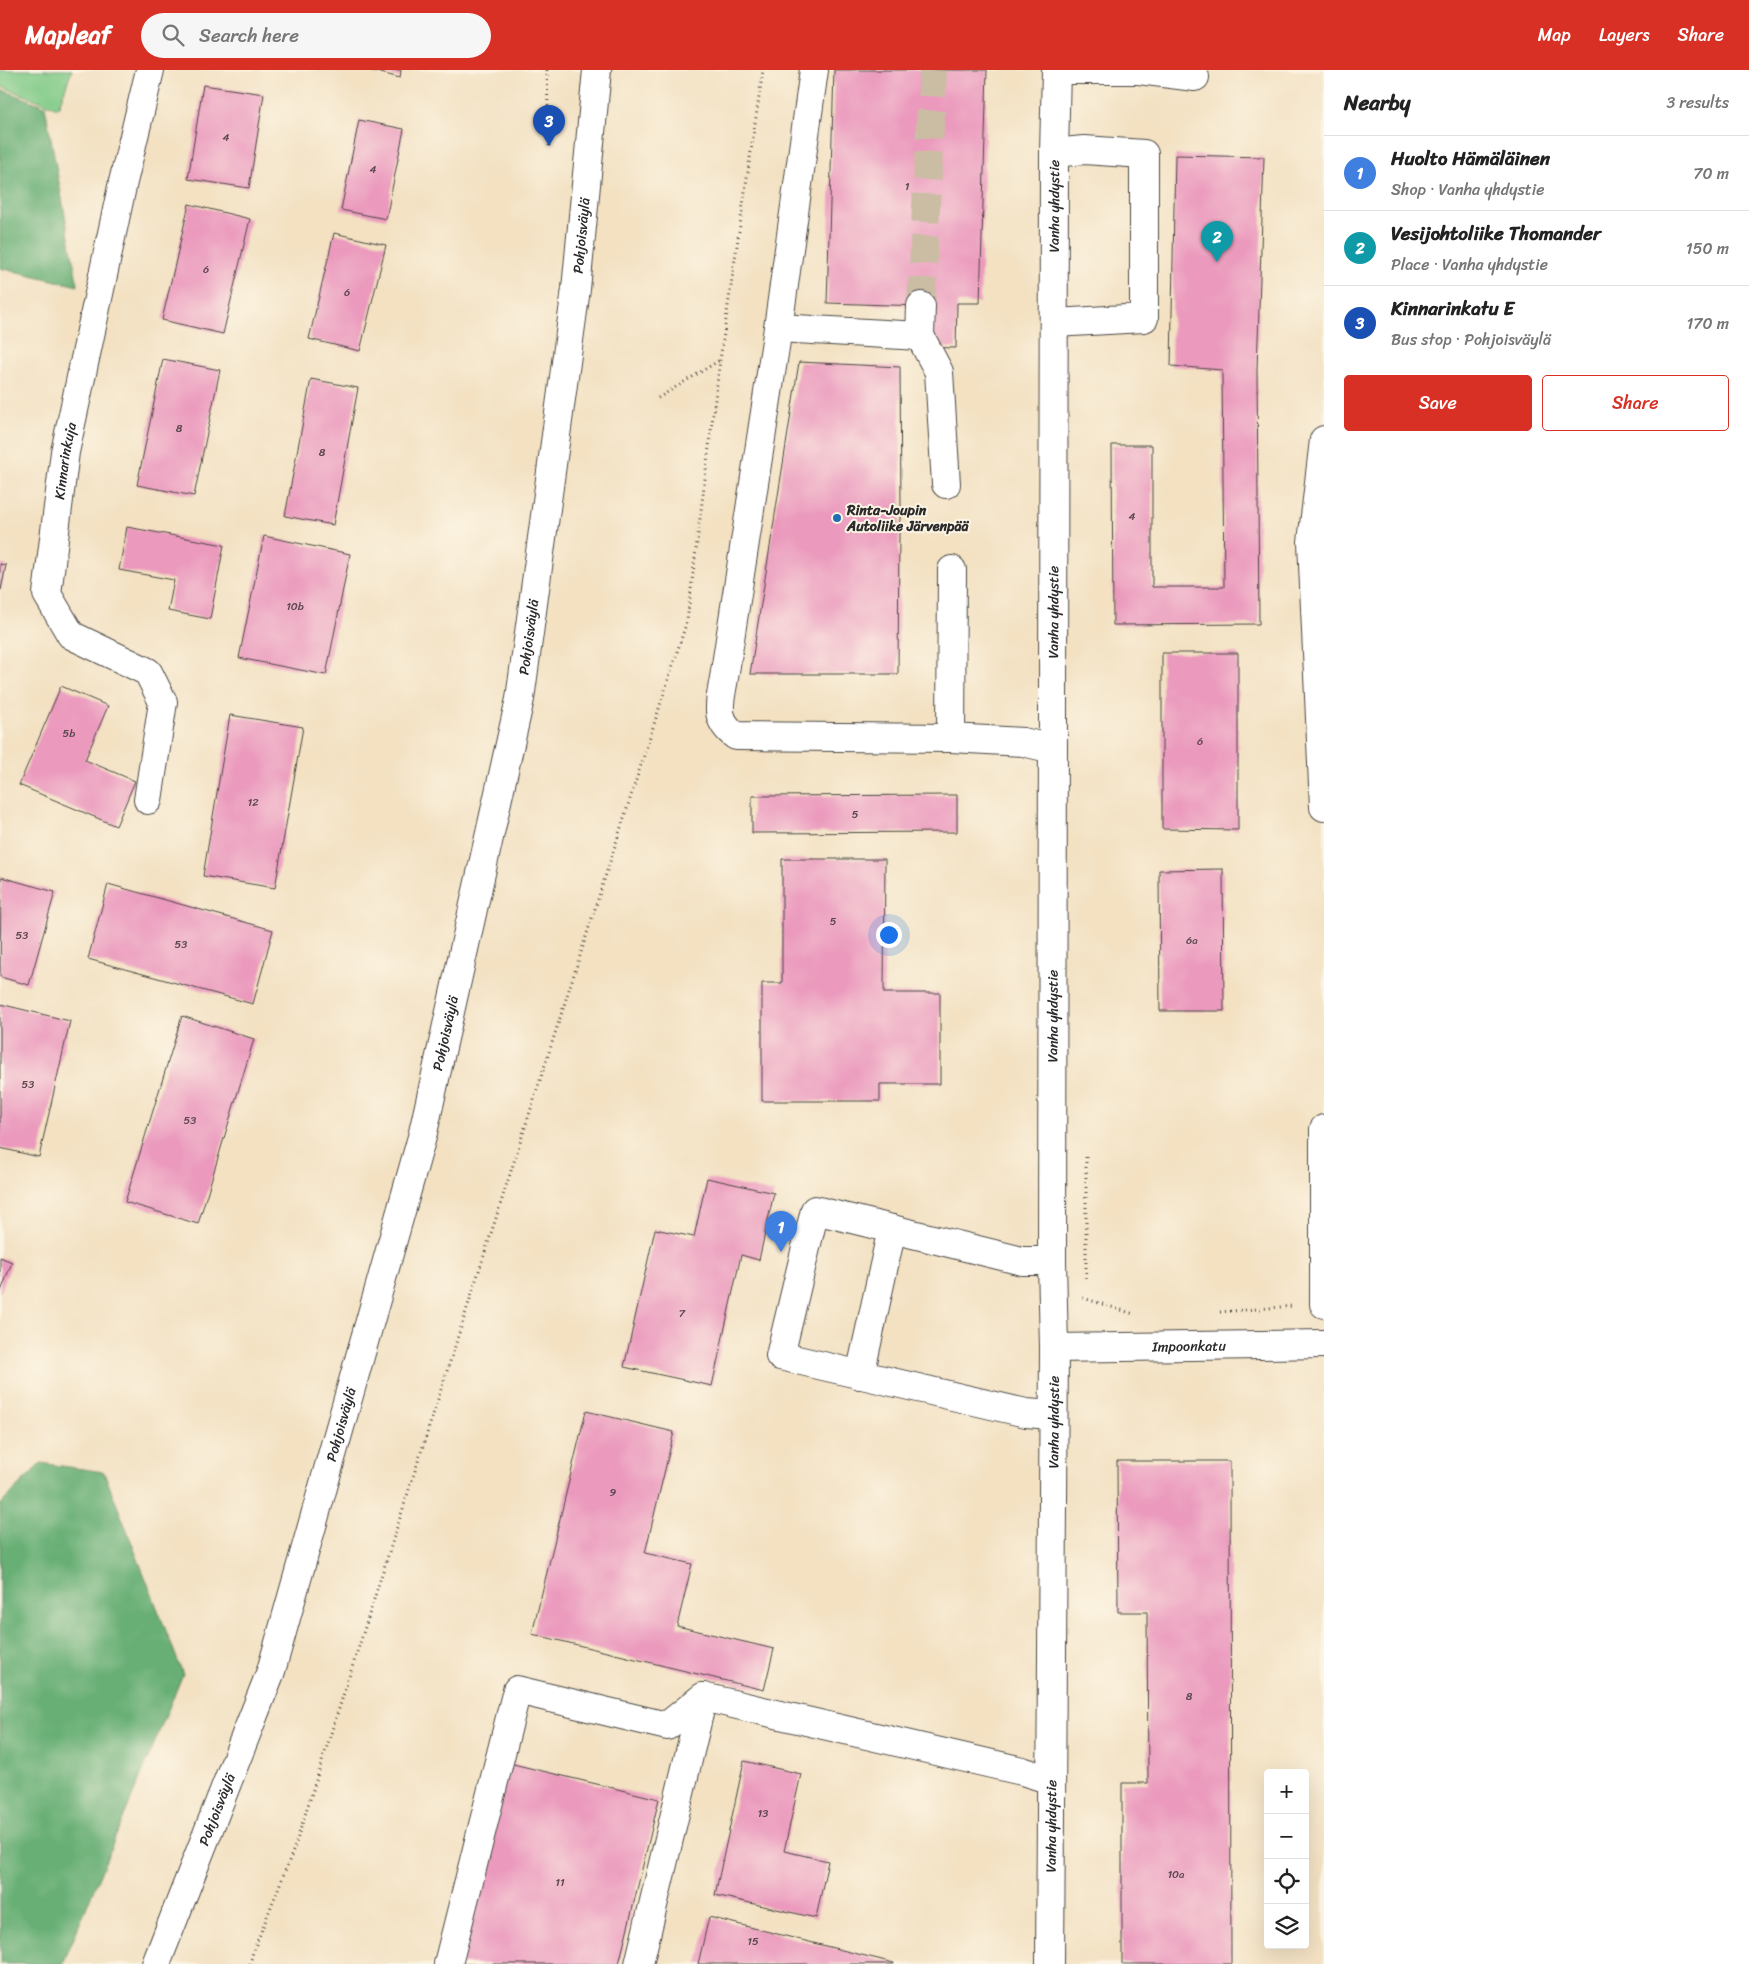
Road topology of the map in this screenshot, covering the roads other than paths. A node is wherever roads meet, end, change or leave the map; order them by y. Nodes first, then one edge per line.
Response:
1 (150, 70) edge
2 (597, 70) edge
3 (814, 70) edge
4 (1056, 70) edge
5 (1069, 70) edge
6 (1139, 70) edge
7 (1195, 77) dead end
8 (1054, 154) junction
9 (921, 306) tunnel mouth
10 (1054, 322) junction
11 (778, 328) junction
12 (920, 336) junction
13 (1324, 440) edge
14 (946, 484) dead end
15 (952, 570) dead end
16 (951, 738) junction
17 (1053, 749) junction
18 (148, 800) dead end
19 (1324, 807) edge
20 (1324, 1129) edge
21 (892, 1229) junction
22 (1052, 1261) junction
23 (1324, 1304) edge
24 (1324, 1344) edge
25 (1054, 1348) junction
26 (860, 1375) junction
27 (1052, 1415) junction
28 (703, 1697) junction
29 (1051, 1780) junction
30 (156, 1964) edge
31 (448, 1964) edge
32 (639, 1964) edge
33 (1050, 1964) edge

1 - 18 street, Kinnarinkuja
2 - 30 street, Pohjoisväylä
3 - 11 street
4 - 8 street, Vanha yhdystie
5 - 6 street
6 - 7 street
8 - 10 street, Vanha yhdystie
8 - 10 street
9 - 12 street
10 - 17 street, Vanha yhdystie
11 - 12 street
11 - 16 street
12 - 14 street
13 - 19 street
15 - 16 street
16 - 17 street
17 - 22 street, Vanha yhdystie
20 - 23 street
21 - 22 street
21 - 26 street
21 - 26 street
22 - 25 street, Vanha yhdystie
24 - 25 street, Impoonkatu
25 - 27 street, Vanha yhdystie
26 - 27 street
27 - 29 street, Vanha yhdystie
28 - 29 street
28 - 31 street
28 - 32 street
29 - 33 street, Vanha yhdystie

